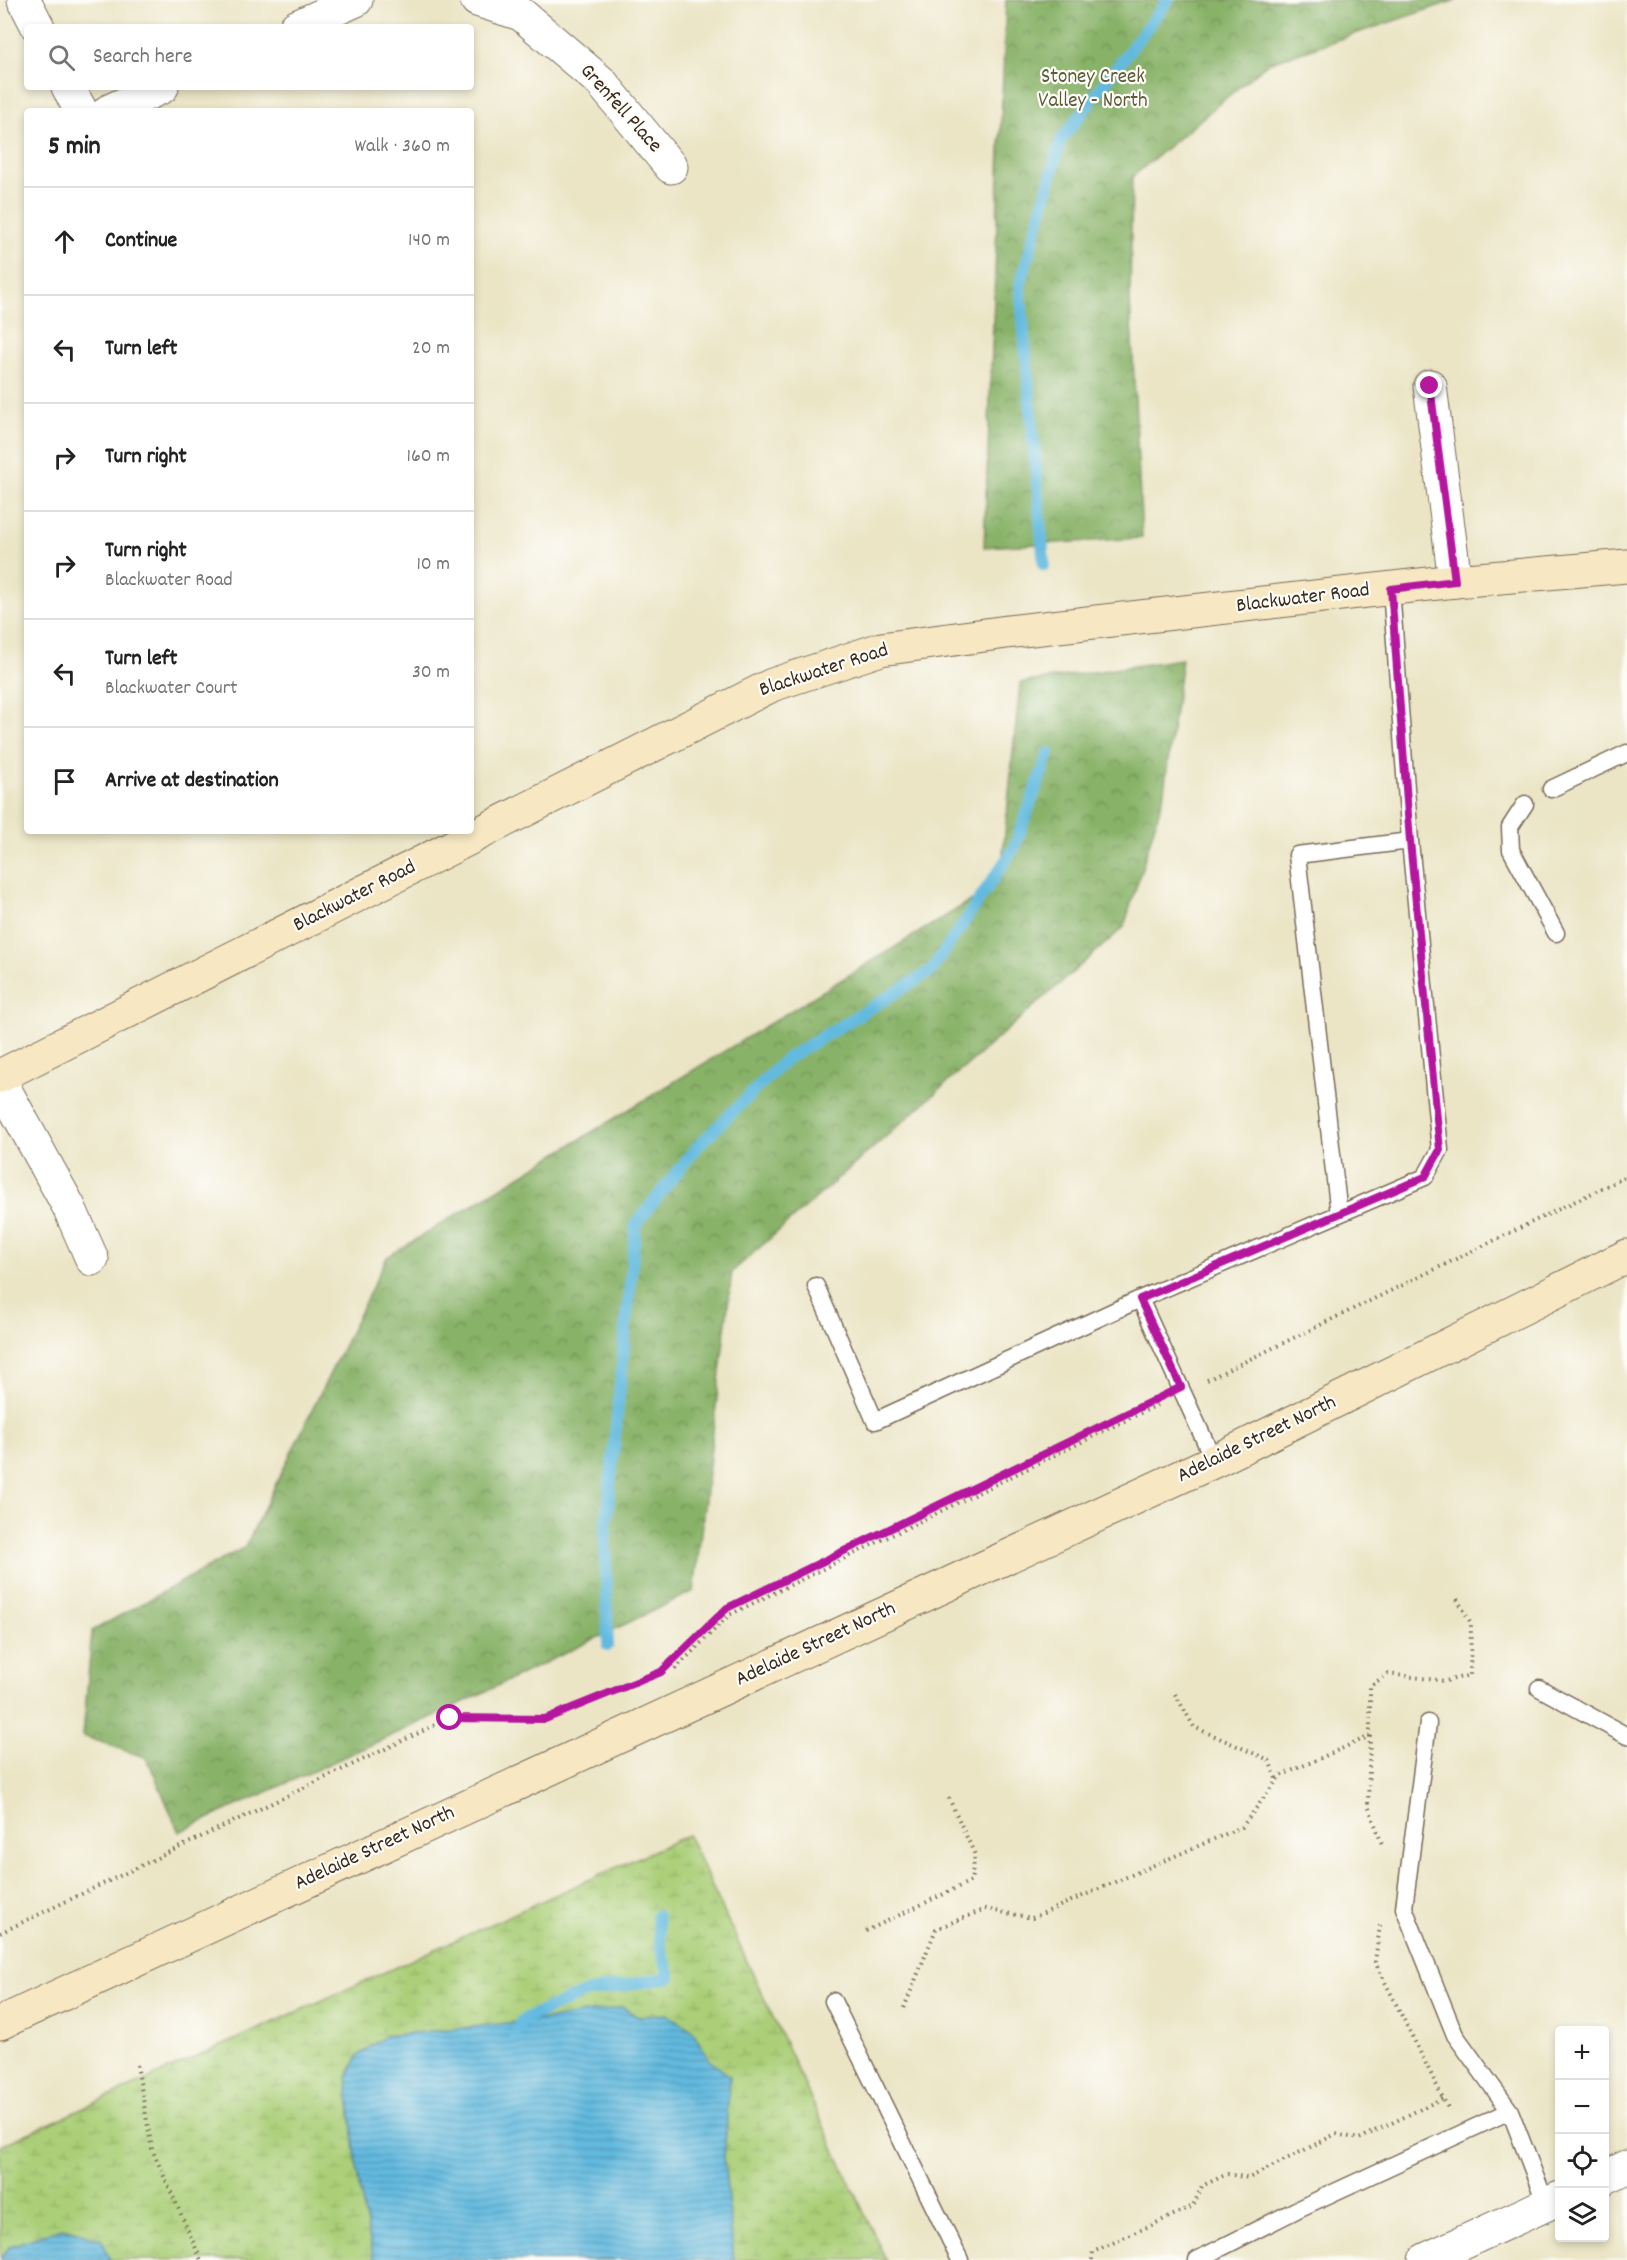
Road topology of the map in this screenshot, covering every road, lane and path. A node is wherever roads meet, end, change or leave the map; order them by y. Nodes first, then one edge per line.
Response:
1 (24, 0) edge
2 (356, 0) edge
3 (477, 0) edge
4 (36, 24) edge
5 (303, 24) edge
6 (70, 90) edge
7 (155, 90) edge
8 (79, 108) edge
9 (116, 108) edge
10 (671, 167) dead end
11 (1430, 386) dead end
12 (1627, 566) edge
13 (1455, 581) junction
14 (1391, 589) junction
15 (1627, 753) edge
16 (1551, 789) dead end
17 (1525, 804) dead end
18 (474, 825) edge
19 (443, 840) edge
20 (1410, 841) junction
21 (1556, 933) dead end
22 (0, 1076) edge
23 (0, 1081) edge
24 (1627, 1176) edge
25 (1339, 1214) junction
26 (1627, 1256) edge
27 (92, 1259) dead end
28 (816, 1286) dead end
29 (1140, 1299) junction
30 (1182, 1389) junction
31 (1214, 1461) junction
32 (1457, 1599) dead end
33 (671, 1673) dead end
34 (1539, 1688) dead end
35 (1175, 1694) dead end
36 (1428, 1723) dead end
37 (1627, 1736) edge
38 (1277, 1781) junction
39 (948, 1796) dead end
40 (866, 1930) dead end
41 (0, 1933) edge
42 (833, 2001) dead end
43 (904, 2008) dead end
44 (0, 2023) edge
45 (137, 2066) dead end
46 (1443, 2098) dead end
47 (1510, 2111) junction
48 (1627, 2168) edge
49 (1609, 2176) edge
50 (1553, 2201) edge
51 (201, 2260) edge
52 (960, 2260) edge
53 (1092, 2260) edge
54 (1197, 2260) edge
55 (1425, 2260) edge

1 - 4 street
2 - 5 street
3 - 10 street, Grenfell Place
6 - 8 street
7 - 9 street
11 - 13 street
12 - 13 main road, Blackwater Road
13 - 14 main road, Blackwater Road
14 - 18 main road, Blackwater Road
14 - 20 lane
15 - 16 lane
17 - 21 lane
19 - 22 main road, Blackwater Road
20 - 25 lane
20 - 25 lane
23 - 27 street
24 - 30 path
25 - 29 lane
26 - 31 main road, Adelaide Street North
28 - 29 lane
29 - 30 lane
30 - 31 lane
30 - 33 path
30 - 41 path
31 - 44 main road, Adelaide Street North
32 - 38 path
34 - 37 lane
35 - 38 path
36 - 47 lane
38 - 43 path
39 - 40 path
42 - 52 lane
45 - 51 path
46 - 53 path
47 - 50 lane
47 - 54 lane
48 - 49 street
50 - 55 street

